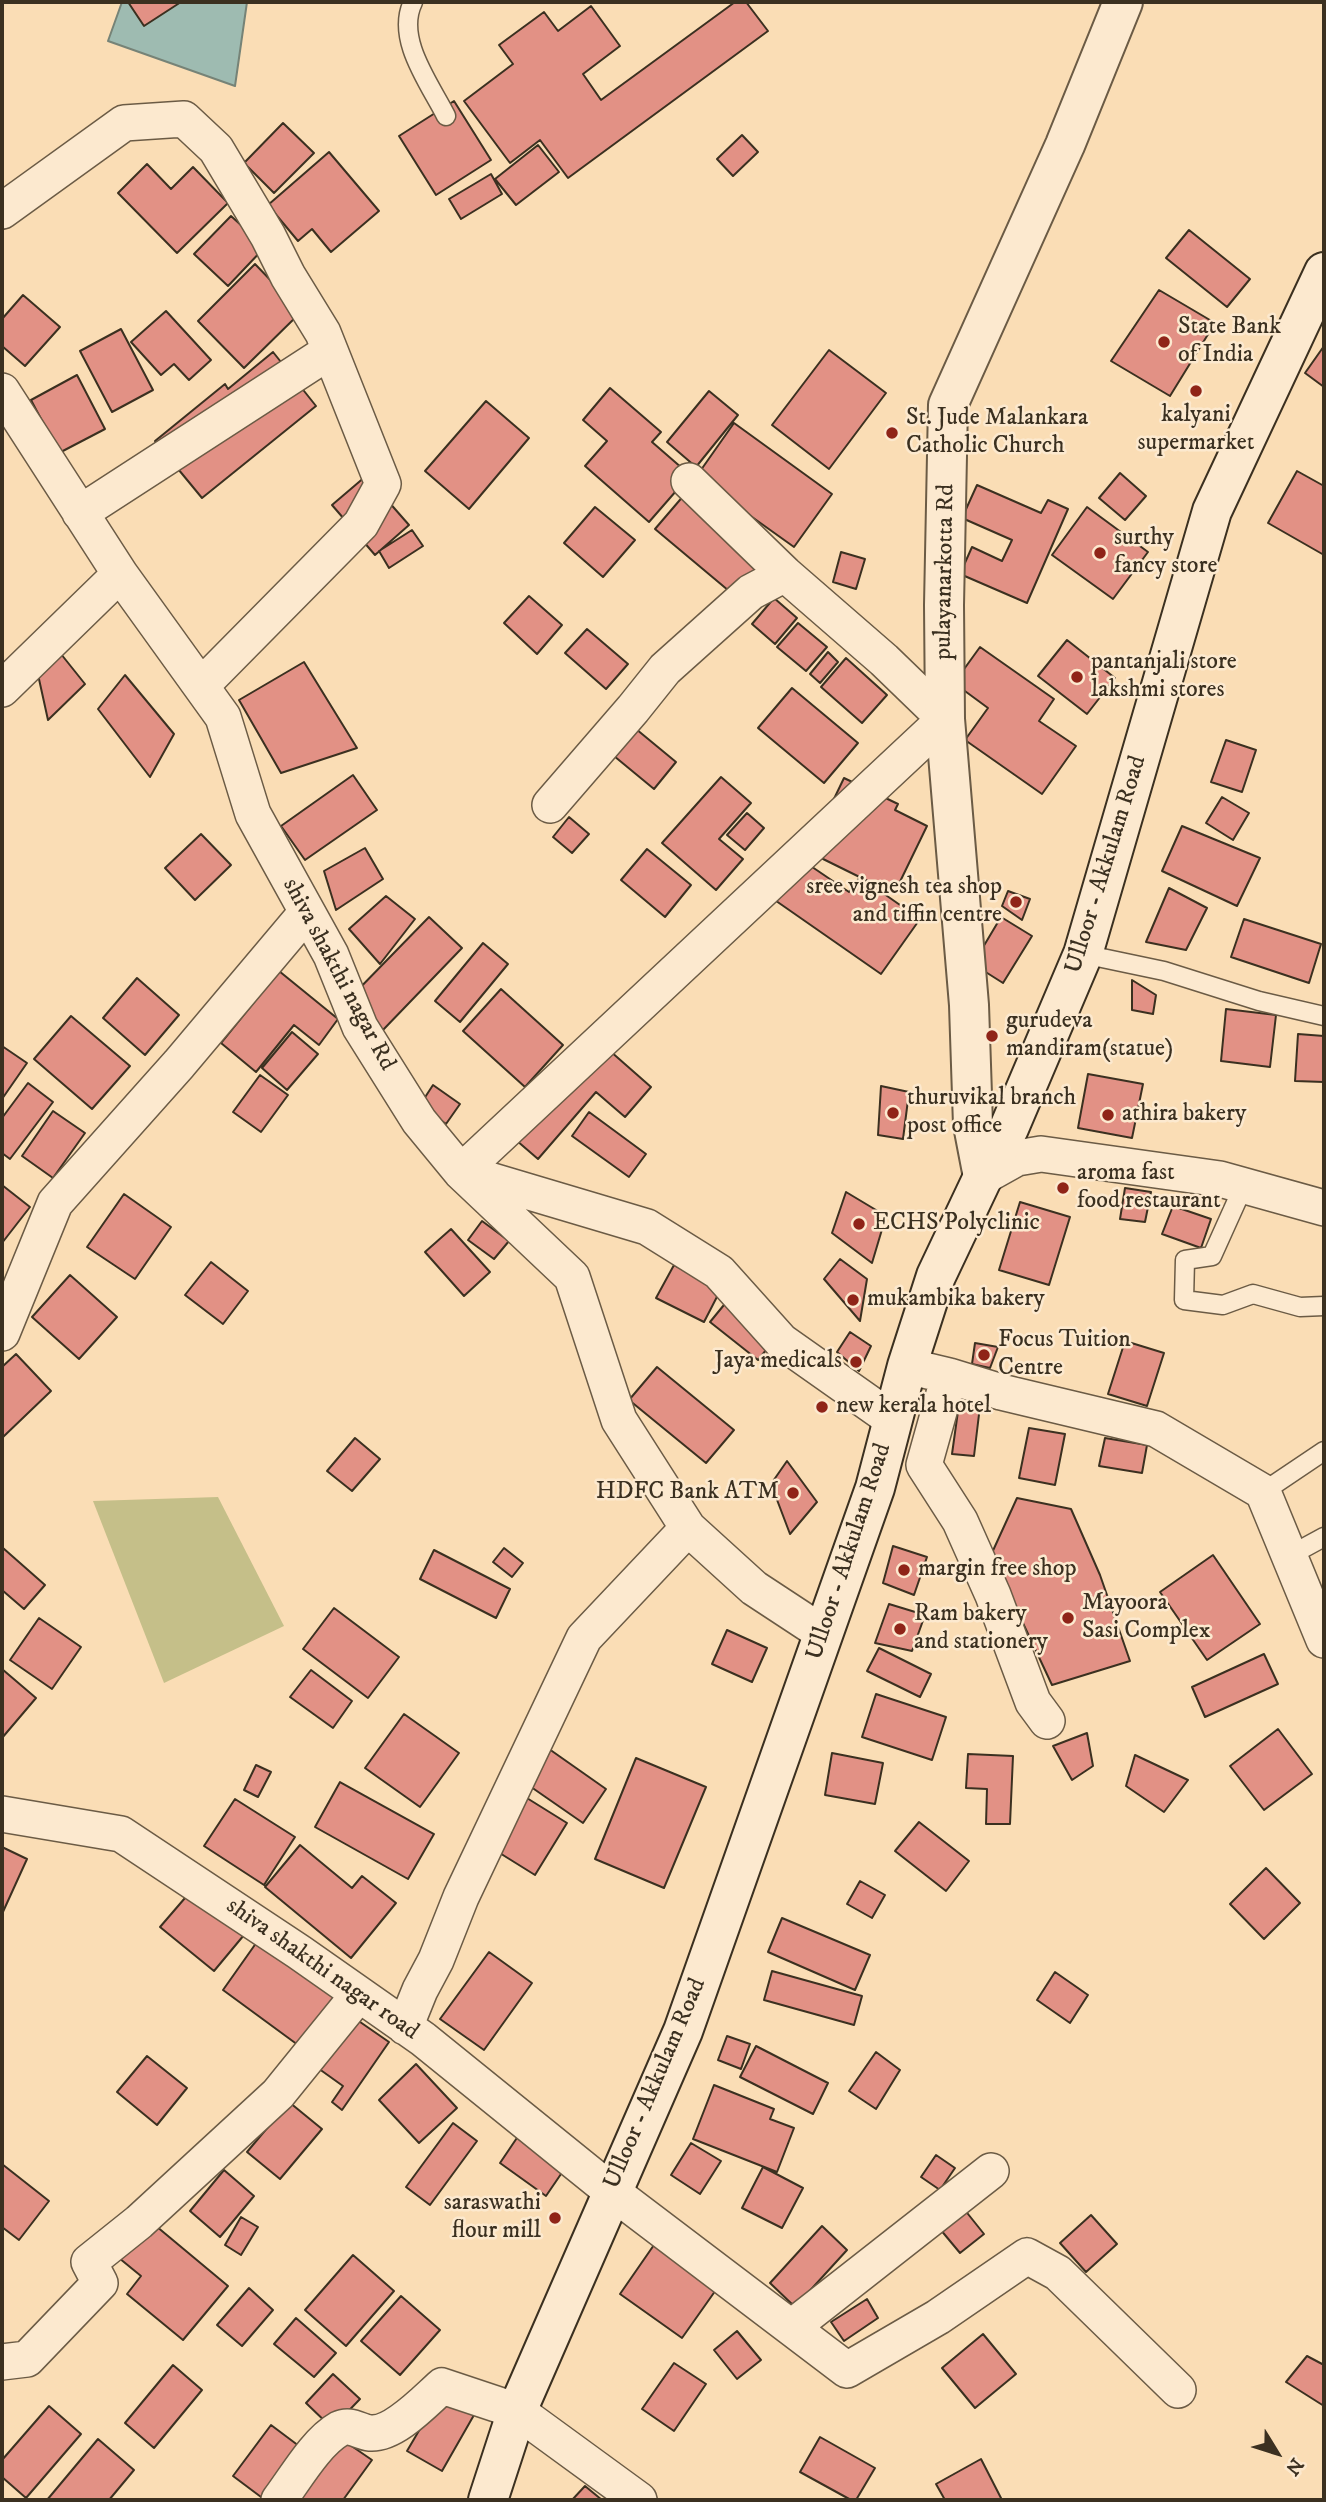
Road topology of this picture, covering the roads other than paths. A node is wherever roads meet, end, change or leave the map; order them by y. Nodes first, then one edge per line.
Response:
1 (413, 2) edge
2 (1124, 2) edge
3 (446, 116) dead end
4 (2, 211) edge
5 (1322, 283) edge
6 (330, 351) junction
7 (2, 391) edge
8 (689, 481) dead end
9 (79, 513) junction
10 (120, 574) junction
11 (785, 574) junction
12 (201, 686) junction
13 (2, 690) edge
14 (945, 719) junction
15 (550, 805) dead end
16 (307, 912) junction
17 (1083, 954) junction
18 (1324, 1016) edge
19 (461, 1172) junction
20 (983, 1177) junction
21 (1244, 1185) junction
22 (1324, 1208) edge
23 (1324, 1306) edge
24 (2, 1333) edge
25 (907, 1366) junction
26 (949, 1376) junction
27 (893, 1420) junction
28 (1324, 1451) edge
29 (1263, 1492) junction
30 (688, 1528) junction
31 (1324, 1537) edge
32 (1289, 1556) junction
33 (824, 1634) junction
34 (1324, 1640) edge
35 (1047, 1721) dead end
36 (2, 1814) edge
37 (359, 1994) junction
38 (405, 2027) junction
39 (991, 2171) dead end
40 (611, 2191) junction
41 (792, 2327) junction
42 (2, 2362) edge
43 (1178, 2390) dead end
44 (517, 2411) junction
45 (279, 2500) edge
46 (488, 2500) edge
47 (639, 2500) edge

1 - 3 lane
2 - 14 main road, pulayanarkotta Rd
4 - 6 street
5 - 17 main road, Ulloor - Akkulam Road
6 - 9 street
6 - 12 street
7 - 9 street, shiva shakthi nagar Rd
8 - 11 street
9 - 10 street, shiva shakthi nagar Rd
10 - 12 street, shiva shakthi nagar Rd
10 - 13 street
11 - 14 street
11 - 15 street
12 - 16 street, shiva shakthi nagar Rd
14 - 19 street
14 - 20 main road, pulayanarkotta Rd
16 - 19 street, shiva shakthi nagar Rd
16 - 24 street
17 - 18 lane
17 - 20 main road, Ulloor - Akkulam Road
19 - 27 street
19 - 30 street, shiva shakthi nagar Rd
20 - 21 street
20 - 25 main road, Ulloor - Akkulam Road
21 - 22 street
21 - 23 lane
25 - 26 street
25 - 27 main road, Ulloor - Akkulam Road
26 - 29 street
26 - 35 street
27 - 33 main road, Ulloor - Akkulam Road
28 - 29 lane
29 - 32 street
30 - 33 street, shiva shakthi nagar Rd
30 - 38 street
31 - 32 lane
32 - 34 street
33 - 40 main road, Ulloor - Akkulam Road
36 - 37 street, shiva shakthi nagar road
37 - 38 street, shiva shakthi nagar road
37 - 42 street
38 - 40 street, shiva shakthi nagar road
39 - 41 street
40 - 41 street, shiva shakthi nagar road
40 - 44 main road, Ulloor - Akkulam Road
41 - 43 street, shiva shakthi nagar road
44 - 45 street
44 - 46 main road, Ulloor - Akkulam Road
44 - 47 street

